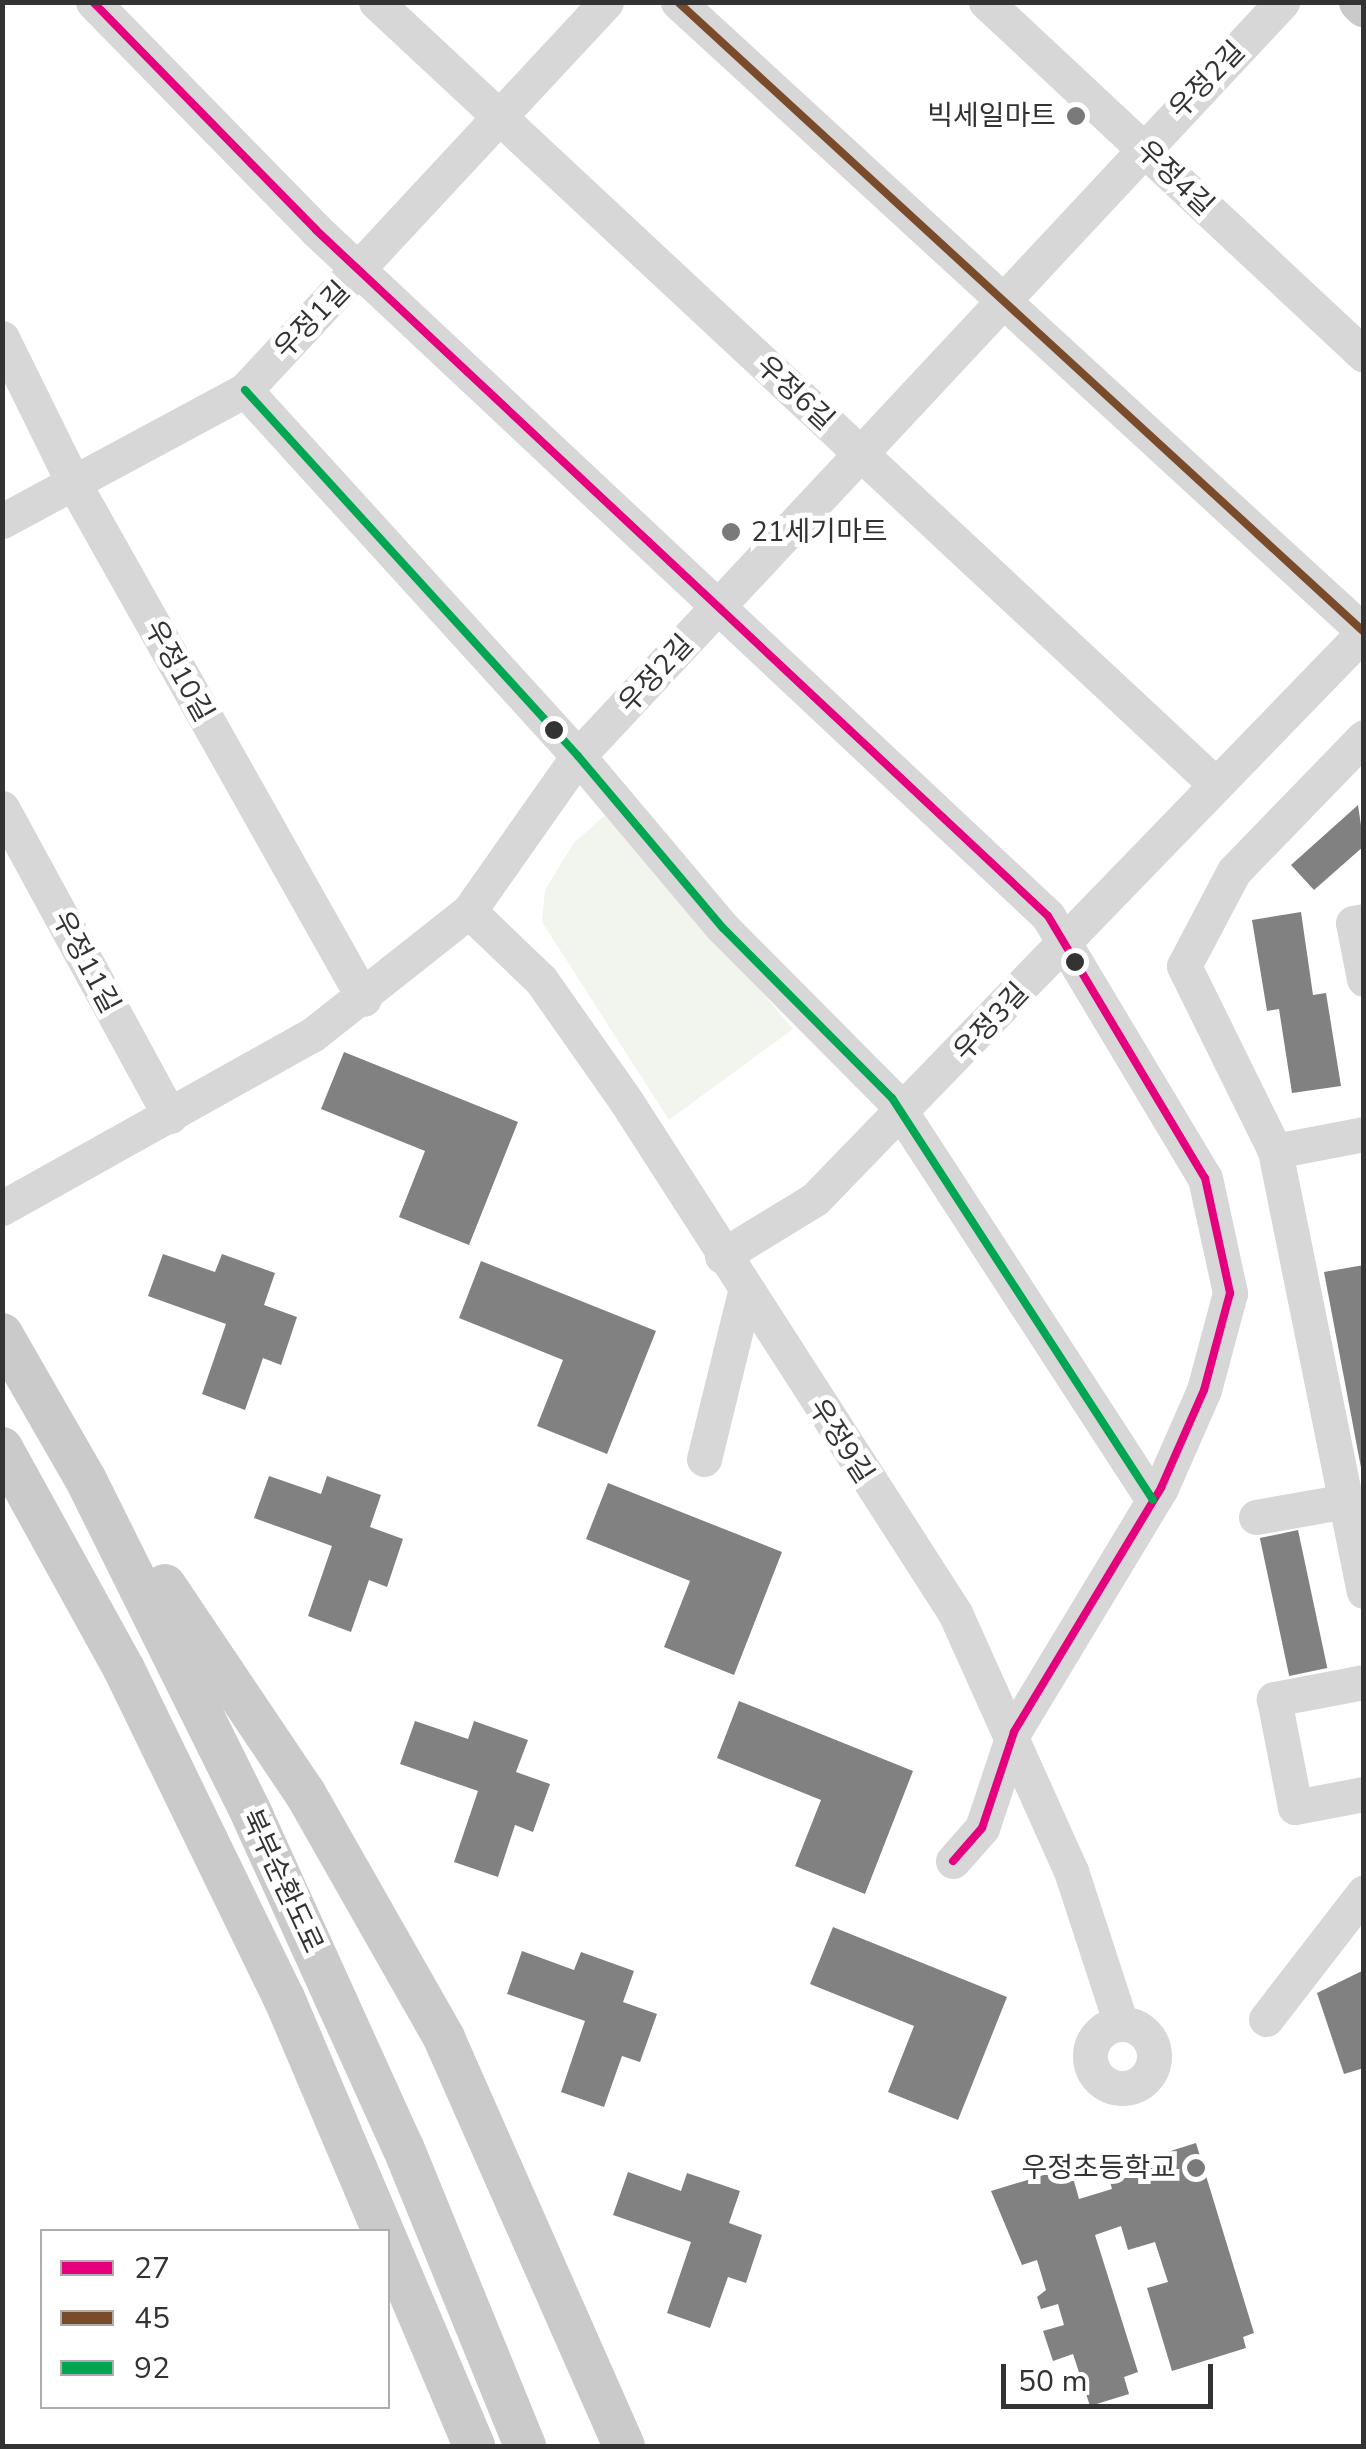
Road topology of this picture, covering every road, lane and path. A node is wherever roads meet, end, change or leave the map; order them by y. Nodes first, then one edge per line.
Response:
1 (93, 2) edge
2 (376, 2) edge
3 (606, 2) edge
4 (678, 2) edge
5 (986, 2) edge
6 (1282, 2) edge
7 (500, 118) junction
8 (1144, 146) junction
9 (362, 269) junction
10 (1002, 300) junction
11 (2, 338) edge
12 (1364, 355) edge
13 (245, 390) junction
14 (859, 453) junction
15 (73, 482) junction
16 (2, 521) edge
17 (718, 608) junction
18 (1364, 632) edge
19 (1364, 736) edge
20 (578, 756) junction
21 (1214, 783) junction
22 (2, 808) edge
23 (469, 912) junction
24 (1364, 922) edge
25 (1068, 939) junction
26 (1363, 975) edge
27 (364, 1000) junction
28 (900, 1112) junction
29 (170, 1116) junction
30 (1364, 1134) edge
31 (1275, 1152) junction
32 (2, 1208) edge
33 (722, 1256) junction
34 (744, 1292) junction
35 (2, 1334) edge
36 (2, 1448) edge
37 (704, 1459) dead end
38 (86, 1480) junction
39 (1153, 1500) junction
40 (1347, 1501) junction
41 (1256, 1516) dead end
42 (1360, 1549) edge
43 (1364, 1591) edge
44 (1364, 1682) edge
45 (1014, 1732) junction
46 (1364, 1794) edge
47 (954, 1861) dead end
48 (1364, 1892) edge
49 (1266, 2018) dead end
50 (1121, 2024) dead end
51 (387, 2229) edge
52 (390, 2237) edge
53 (474, 2446) edge
54 (524, 2446) edge
55 (624, 2446) edge

1 - 9 street
2 - 7 street, 우정6길
3 - 7 street, 우정1길
4 - 10 street
5 - 8 street, 우정4길
6 - 8 street, 우정2길
7 - 9 street, 우정1길
7 - 14 street, 우정6길
8 - 10 street, 우정2길
8 - 12 street, 우정4길
9 - 13 street, 우정1길
9 - 17 street
10 - 14 street, 우정2길
10 - 18 street
11 - 15 street, 우정10길
13 - 15 street, 우정1길
13 - 20 street
14 - 17 street, 우정2길
14 - 21 street, 우정6길
15 - 16 street, 우정1길
15 - 27 street, 우정10길
17 - 20 street, 우정2길
17 - 25 street
18 - 21 street, 우정3길
19 - 31 street
20 - 23 street, 우정2길
20 - 28 street
21 - 25 street, 우정3길
22 - 29 street, 우정11길
23 - 27 street, 우정2길
23 - 33 street, 우정9길
24 - 26 street
25 - 28 street, 우정3길
25 - 39 street
27 - 29 street, 우정2길
28 - 33 street, 우정3길
28 - 39 street
29 - 32 street, 우정2길
30 - 31 street
31 - 40 street
33 - 34 street, 우정9길
34 - 37 street
34 - 45 street, 우정9길
35 - 38 main road, 북부순환도로
36 - 51 main road, 북부순환도로
38 - 54 main road, 북부순환도로
38 - 55 main road
39 - 45 street
40 - 41 street
40 - 42 street
42 - 43 street
44 - 46 street
45 - 47 street
45 - 50 street, 우정9길
48 - 49 street
52 - 53 main road, 북부순환도로

